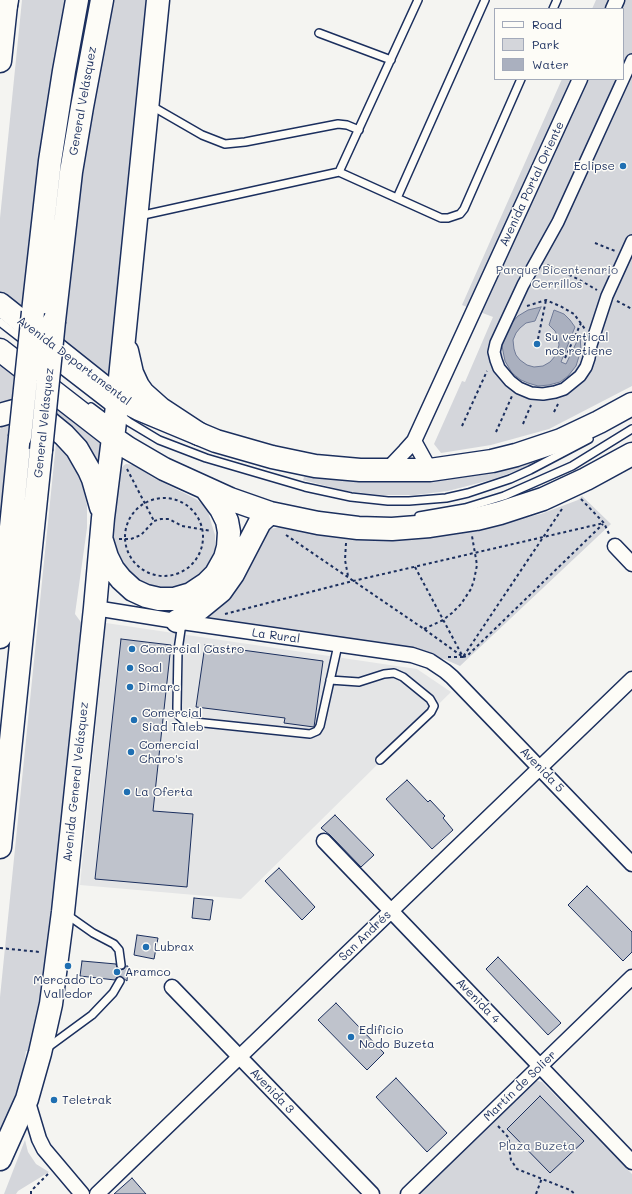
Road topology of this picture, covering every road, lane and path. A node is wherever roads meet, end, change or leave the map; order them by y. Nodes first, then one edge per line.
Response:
1 (77, 0) edge
2 (102, 0) edge
3 (158, 0) edge
4 (418, 0) edge
5 (485, 0) edge
6 (7, 3) edge
7 (319, 33) dead end
8 (391, 60) junction
9 (632, 60) edge
10 (0, 61) edge
11 (624, 78) edge
12 (521, 80) edge
13 (580, 80) edge
14 (623, 80) edge
15 (147, 103) junction
16 (359, 130) junction
17 (339, 172) junction
18 (397, 198) junction
19 (135, 217) junction
20 (632, 241) edge
21 (595, 243) dead end
22 (627, 252) junction
23 (537, 261) junction
24 (607, 296) junction
25 (546, 300) junction
26 (0, 304) edge
27 (632, 309) edge
28 (510, 313) junction
29 (0, 322) edge
30 (581, 323) junction
31 (124, 331) junction
32 (538, 339) dead end
33 (591, 345) junction
34 (34, 348) dead end
35 (10, 352) edge
36 (40, 353) dead end
37 (495, 355) junction
38 (565, 358) dead end
39 (32, 364) dead end
40 (38, 369) dead end
41 (58, 383) dead end
42 (516, 386) junction
43 (536, 394) junction
44 (83, 401) dead end
45 (627, 407) edge
46 (0, 415) edge
47 (117, 421) junction
48 (523, 424) dead end
49 (462, 426) dead end
50 (632, 429) edge
51 (496, 432) dead end
52 (199, 434) junction
53 (598, 434) dead end
54 (414, 441) junction
55 (632, 454) edge
56 (178, 467) dead end
57 (127, 469) dead end
58 (430, 470) junction
59 (386, 471) junction
60 (211, 487) junction
61 (577, 496) dead end
62 (145, 504) junction
63 (564, 506) dead end
64 (270, 513) junction
65 (412, 517) dead end
66 (154, 521) junction
67 (604, 523) junction
68 (102, 529) junction
69 (202, 530) junction
70 (216, 531) dead end
71 (471, 532) dead end
72 (286, 535) dead end
73 (542, 537) junction
74 (125, 539) junction
75 (347, 540) dead end
76 (615, 546) joint
77 (476, 553) junction
78 (632, 564) edge
79 (415, 567) junction
80 (348, 578) junction
81 (353, 582) junction
82 (95, 608) junction
83 (220, 615) dead end
84 (443, 620) junction
85 (180, 622) junction
86 (424, 629) junction
87 (0, 637) edge
88 (338, 645) junction
89 (446, 656) dead end
90 (463, 657) junction
91 (452, 677) joint
92 (632, 679) edge
93 (330, 680) junction
94 (380, 760) dead end
95 (539, 768) junction
96 (324, 841) dead end
97 (0, 848) edge
98 (632, 864) edge
99 (391, 911) junction
100 (63, 912) junction
101 (0, 948) edge
102 (40, 952) dead end
103 (121, 965) dead end
104 (632, 977) edge
105 (120, 981) dead end
106 (172, 987) dead end
107 (40, 1053) junction
108 (239, 1057) junction
109 (540, 1066) junction
110 (27, 1099) junction
111 (489, 1116) junction
112 (0, 1159) edge
113 (632, 1162) edge
114 (50, 1173) dead end
115 (542, 1178) junction
116 (31, 1194) edge
117 (82, 1194) edge
118 (97, 1194) edge
119 (372, 1194) edge
120 (408, 1194) edge
121 (536, 1194) edge
122 (575, 1194) edge

1 - 87 main road, General Velásquez, bridge
2 - 97 main road, General Velásquez, bridge
3 - 15 main road
4 - 8 lane
5 - 18 lane
6 - 10 main road
7 - 8 lane
8 - 16 lane
9 - 11 street
12 - 18 lane
13 - 54 street, Avenida Portal Oriente
14 - 23 street
15 - 16 lane
15 - 19 main road
16 - 17 lane
17 - 18 lane
17 - 19 lane
19 - 31 main road
20 - 22 street
21 - 22 path
22 - 24 street
23 - 24 path
23 - 28 street
24 - 27 path
24 - 33 street
25 - 28 path
25 - 30 path
25 - 32 path
26 - 47 main road, Avenida Departamental
28 - 37 street
29 - 34 lane
30 - 33 path
30 - 38 path
31 - 47 main road, Avenida General Velásquez
31 - 52 main road
33 - 43 street
35 - 39 lane
35 - 47 main road, Avenida Departamental
36 - 47 lane
37 - 42 street
37 - 49 path
40 - 41 lane
42 - 43 street
42 - 51 path
43 - 48 path
44 - 47 lane
45 - 58 main road, Avenida Departamental
46 - 68 main road
47 - 52 main road, Avenida Departamental
47 - 53 lane
47 - 60 main road, Avenida Departamental
47 - 68 main road, Avenida General Velásquez
50 - 65 lane
52 - 59 main road, Avenida Departamental
54 - 58 street
54 - 59 street, Avenida Portal Oriente
55 - 64 main road, Avenida Departamental
56 - 60 lane
57 - 62 path
58 - 59 main road, Avenida Departamental
60 - 64 main road, Avenida Departamental
60 - 68 main road
61 - 67 path
62 - 66 path
62 - 69 path
62 - 74 path
63 - 73 path
64 - 85 main road
66 - 69 path
66 - 74 path
67 - 73 path
67 - 76 path
67 - 90 path
68 - 74 path
68 - 82 main road, Avenida General Velásquez
69 - 70 path
69 - 74 path
71 - 77 path
72 - 80 path
73 - 77 path
73 - 90 path
75 - 80 path
76 - 78 street
77 - 79 path
77 - 84 path
79 - 81 path
79 - 84 path
80 - 81 path
81 - 83 path
81 - 86 path
82 - 85 street, La Rural
82 - 100 main road, Avenida General Velásquez
84 - 86 path
84 - 90 path
85 - 88 street, La Rural
85 - 93 lane
86 - 90 path
88 - 91 street, La Rural
88 - 93 lane
89 - 90 path
91 - 95 street, Avenida 5
92 - 95 street, San Andrés
93 - 94 lane
95 - 98 street, Avenida 5
95 - 99 street, San Andrés
96 - 99 street, Avenida 4
99 - 108 street, San Andrés
99 - 109 street, Avenida 4
100 - 103 lane
100 - 107 main road, Avenida General Velásquez
101 - 102 path
104 - 109 street, Martín de Solier
105 - 107 lane
106 - 108 street, Avenida 3
107 - 110 main road, Avenida General Velásquez
108 - 118 street, San Andrés
108 - 119 street, Avenida 3
109 - 111 street, Martín de Solier
109 - 113 street, Avenida 4
110 - 112 main road, Avenida General Velásquez
110 - 117 street
111 - 115 path
111 - 120 street, Martín de Solier
114 - 116 path
115 - 121 path
115 - 122 path

